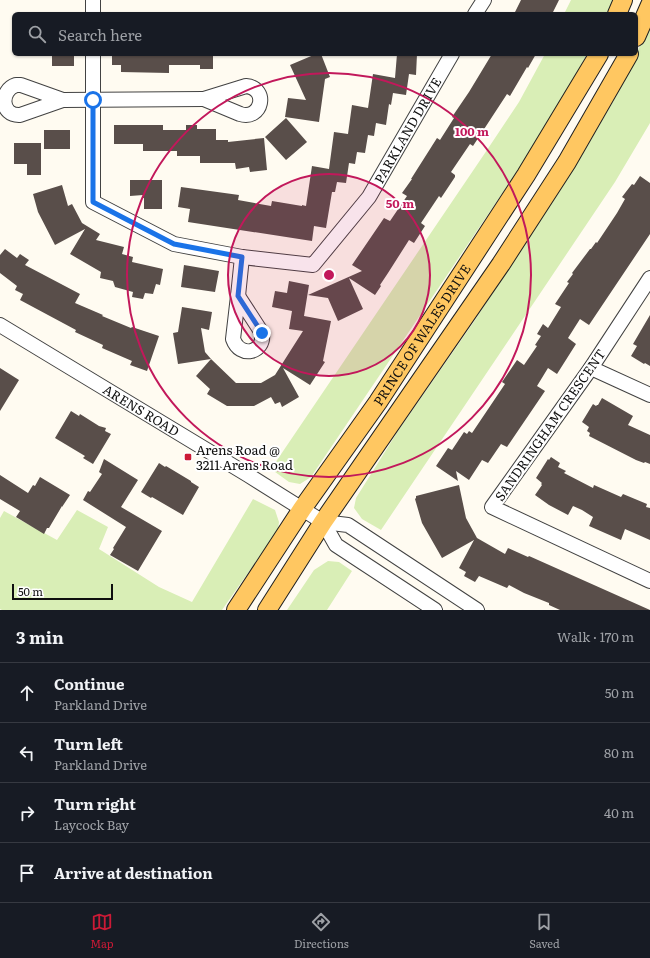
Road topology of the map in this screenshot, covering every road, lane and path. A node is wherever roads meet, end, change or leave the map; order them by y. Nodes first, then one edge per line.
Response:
1 (93, 0) edge
2 (484, 0) edge
3 (623, 0) edge
4 (650, 6) edge
5 (93, 12) edge
6 (476, 12) edge
7 (618, 12) edge
8 (638, 33) edge
9 (93, 56) edge
10 (451, 56) edge
11 (598, 56) edge
12 (627, 56) edge
13 (204, 99) dead end
14 (63, 100) dead end
15 (93, 100) junction
16 (242, 257) junction
17 (650, 278) edge
18 (238, 296) dead end
19 (0, 325) edge
20 (591, 368) junction
21 (650, 395) edge
22 (302, 509) junction
23 (323, 522) junction
24 (650, 581) edge
25 (236, 610) edge
26 (267, 610) edge
27 (435, 610) edge
28 (476, 610) edge

1 - 5 street
2 - 6 street
3 - 7 main road
4 - 8 main road
9 - 15 street, PARKLAND DRIVE
10 - 16 street, PARKLAND DRIVE
11 - 22 main road, PRINCE OF WALES DRIVE
12 - 23 main road, PRINCE OF WALES DRIVE
13 - 15 street
14 - 15 street
15 - 16 street, PARKLAND DRIVE
16 - 18 street
17 - 20 street, SANDRINGHAM CRESCENT
19 - 22 street, ARENS ROAD
20 - 21 street
20 - 24 street, SANDRINGHAM CRESCENT
22 - 23 street, ARENS ROAD
22 - 25 main road, PRINCE OF WALES DRIVE
23 - 26 main road, PRINCE OF WALES DRIVE
23 - 27 street, ARENS ROAD
23 - 28 street, ARENS ROAD

